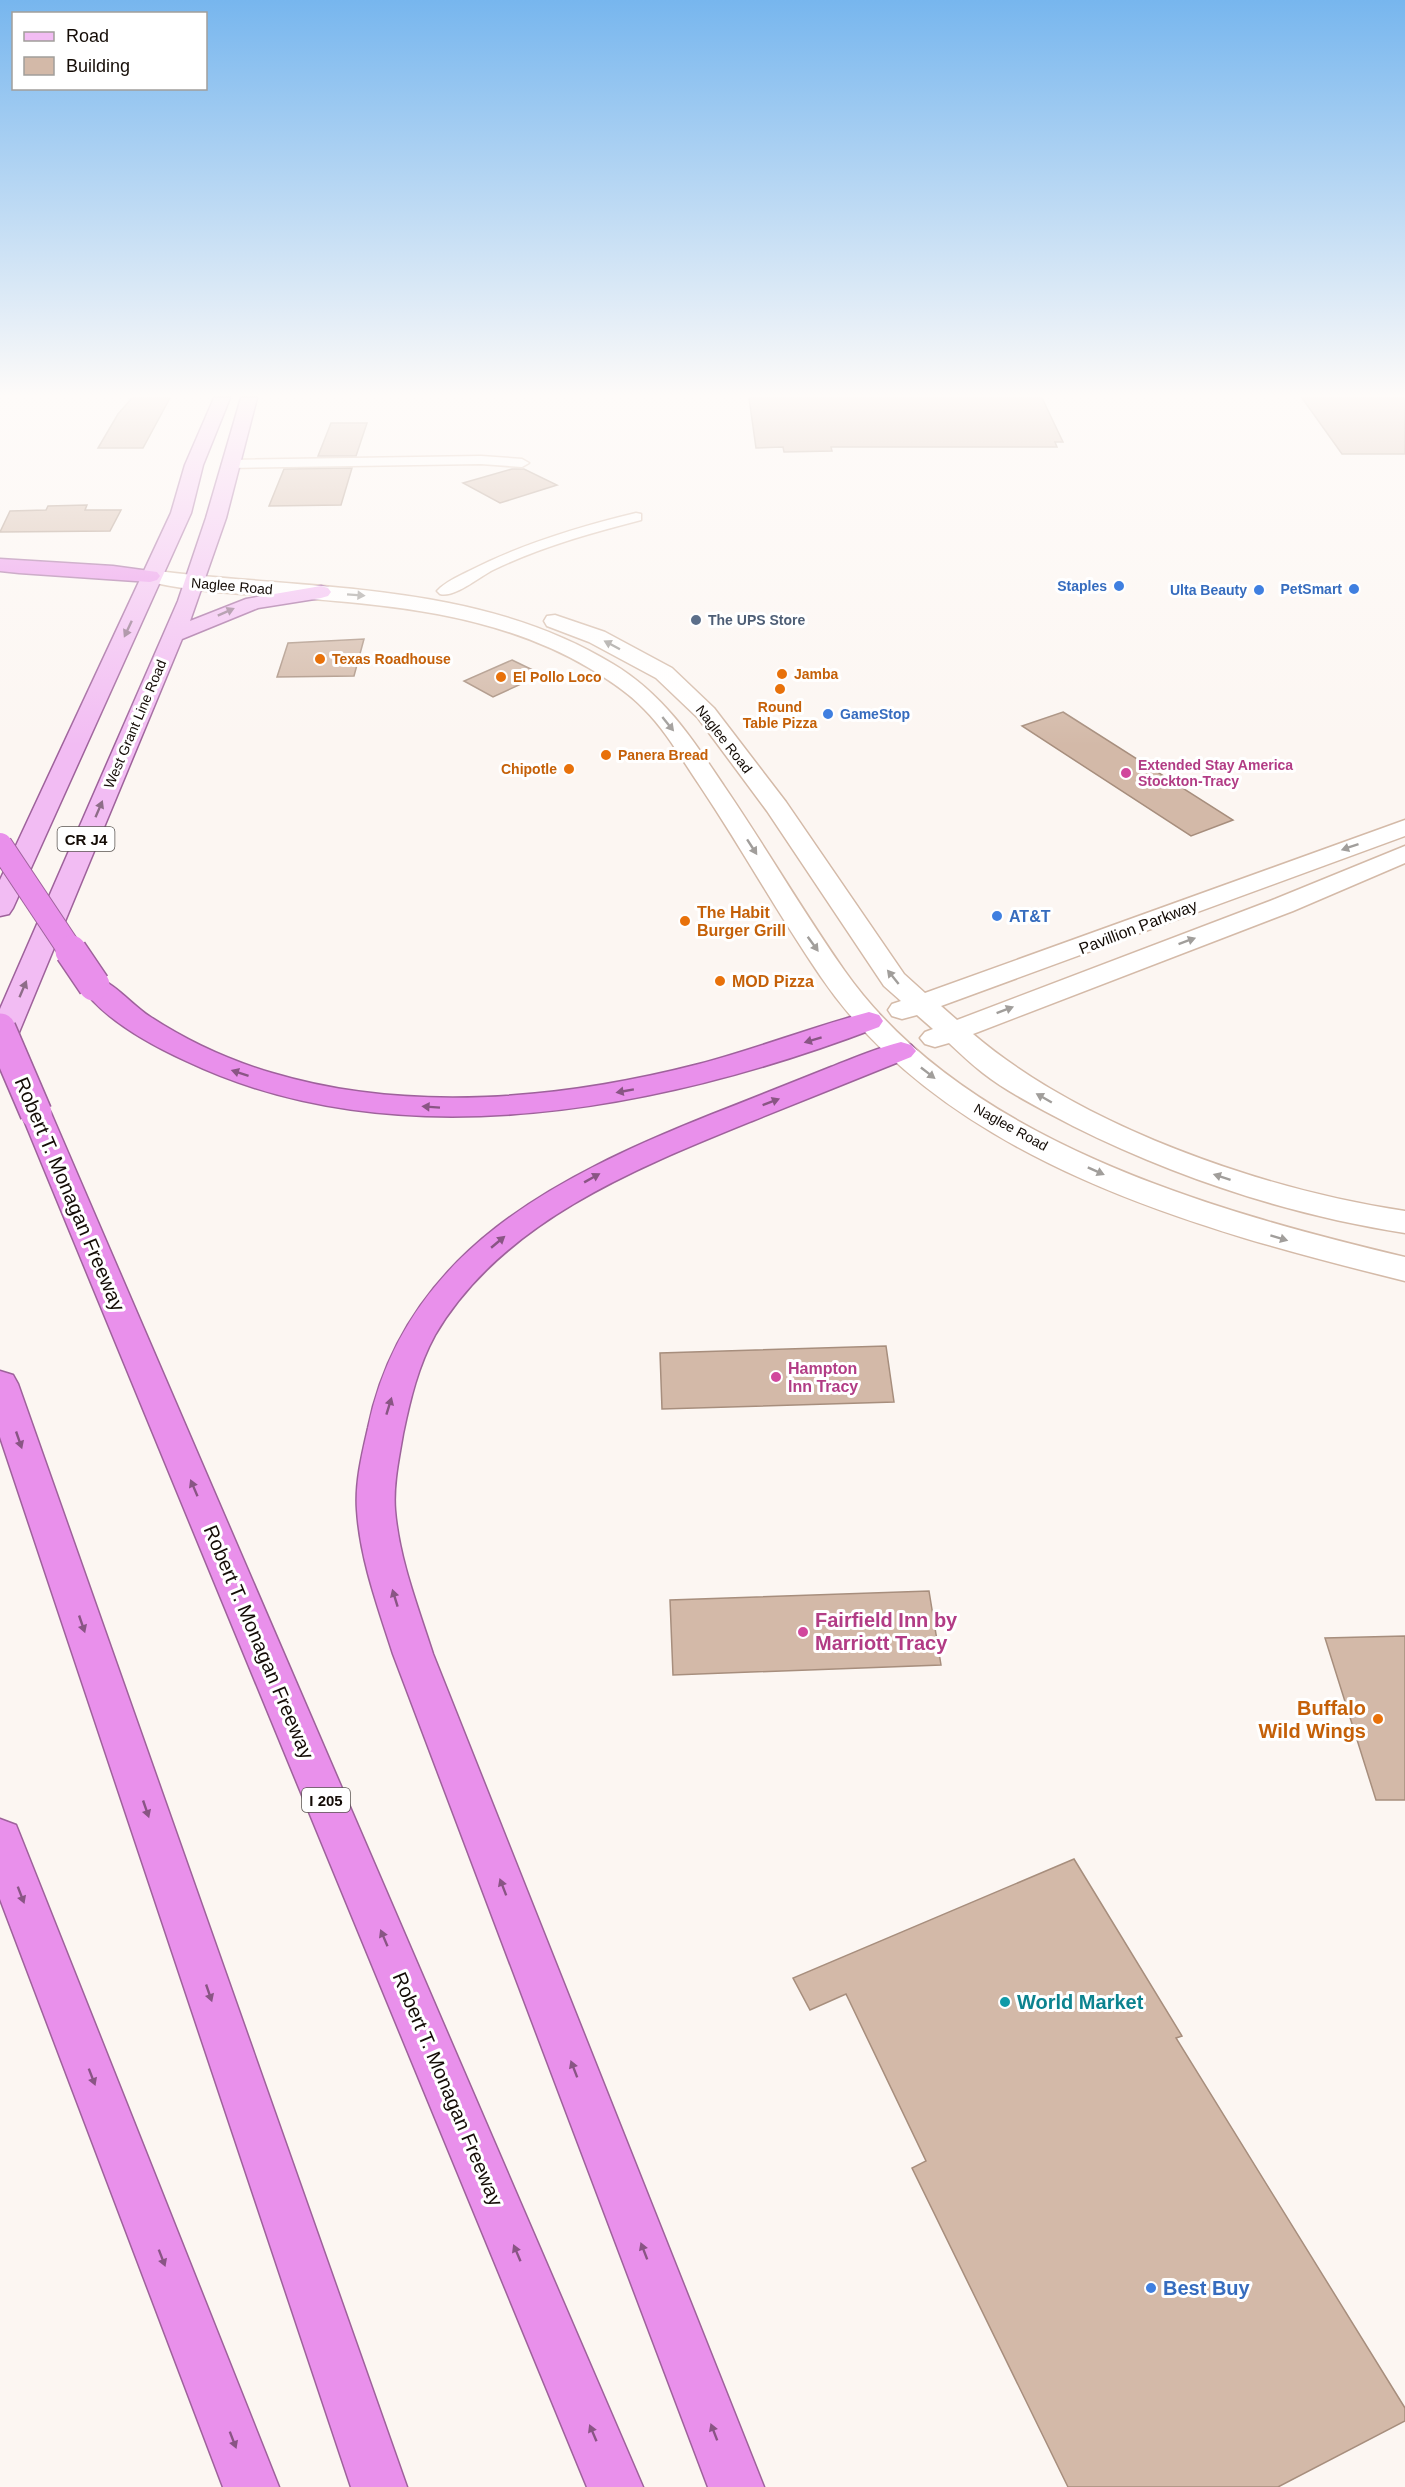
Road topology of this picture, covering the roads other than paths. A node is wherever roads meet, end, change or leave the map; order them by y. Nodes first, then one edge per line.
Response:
1 (180, 514) edge
2 (217, 514) edge
3 (636, 517) dead end
4 (0, 565) edge
5 (150, 576) junction
6 (195, 577) junction
7 (445, 591) junction
8 (321, 592) junction
9 (172, 636) junction
10 (1405, 828) edge
11 (0, 845) edge
12 (1405, 854) edge
13 (0, 908) edge
14 (919, 1004) junction
15 (0, 1029) edge
16 (951, 1031) junction
17 (885, 1036) junction
18 (0, 1042) edge
19 (1405, 1222) edge
20 (1405, 1269) edge
21 (0, 1384) edge
22 (0, 1840) edge
23 (251, 2487) edge
24 (379, 2487) edge
25 (615, 2487) edge
26 (736, 2487) edge

1 - 5 main road, CR J4
2 - 6 main road, West Grant Line Road / CR J4
3 - 7 street
4 - 5 highway
5 - 6 main road, Naglee Road
5 -> 13 main road, CR J4
6 - 7 main road, Naglee Road
6 - 8 main road, Naglee Road
6 - 9 main road, West Grant Line Road / CR J4
14 -> 7 main road, Naglee Road
9 -> 8 main road
8 -> 17 main road, Naglee Road
18 -> 9 main road, West Grant Line Road / CR J4
10 -> 14 main road, Pavillion Parkway
17 -> 11 highway, bridge
16 -> 12 main road, Pavillion Parkway
14 - 16 main road, Naglee Road
14 - 17 main road, Pavillion Parkway
25 -> 15 highway, Robert T. Monagan Freeway / I 205, bridge
16 - 17 main road, Pavillion Parkway
19 -> 16 main road, Naglee Road
17 -> 20 main road, Naglee Road
26 -> 17 highway
21 -> 24 highway
22 -> 23 highway

